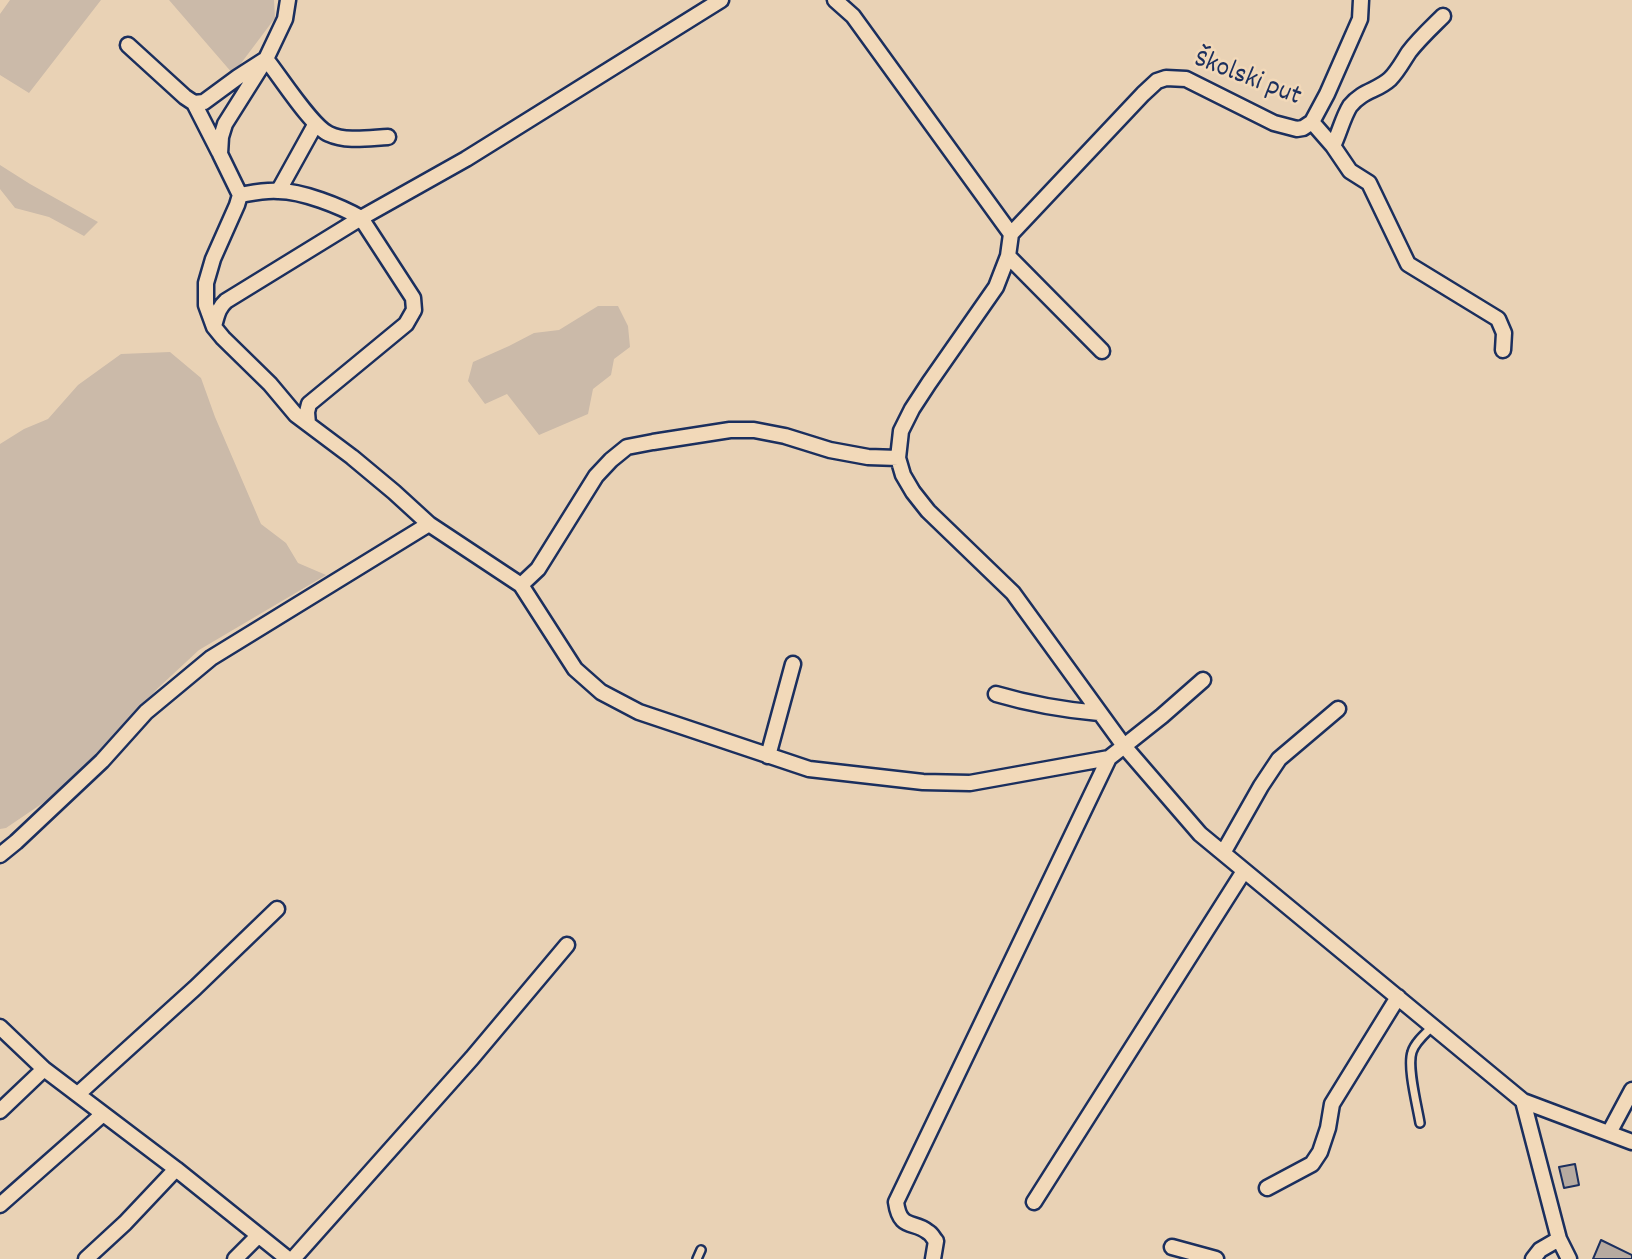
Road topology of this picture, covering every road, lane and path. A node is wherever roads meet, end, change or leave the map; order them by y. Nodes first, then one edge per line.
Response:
1 (288, 0) edge
2 (721, 0) edge
3 (835, 0) edge
4 (1361, 0) edge
5 (1443, 16) dead end
6 (128, 45) dead end
7 (266, 59) junction
8 (194, 103) junction
9 (1312, 122) junction
10 (315, 125) junction
11 (388, 138) dead end
12 (1333, 146) junction
13 (220, 154) junction
14 (279, 190) junction
15 (240, 195) junction
16 (360, 218) junction
17 (1011, 234) junction
18 (1008, 256) junction
19 (214, 327) junction
20 (1503, 350) dead end
21 (1102, 351) dead end
22 (308, 424) junction
23 (898, 458) junction
24 (429, 524) junction
25 (521, 585) junction
26 (793, 664) dead end
27 (1203, 680) dead end
28 (996, 694) dead end
29 (1338, 709) dead end
30 (1099, 713) junction
31 (1125, 746) junction
32 (768, 756) junction
33 (1109, 758) junction
34 (1223, 853) junction
35 (0, 855) edge
36 (1244, 871) junction
37 (277, 909) dead end
38 (568, 945) dead end
39 (1398, 997) junction
40 (1433, 1026) junction
41 (0, 1027) edge
42 (44, 1069) junction
43 (1632, 1090) edge
44 (78, 1094) junction
45 (1523, 1101) junction
46 (0, 1111) edge
47 (103, 1114) junction
48 (1420, 1123) dead end
49 (1609, 1133) junction
50 (1632, 1142) edge
51 (176, 1170) junction
52 (1267, 1188) dead end
53 (1034, 1202) dead end
54 (0, 1205) edge
55 (258, 1236) junction
56 (1559, 1239) junction
57 (1172, 1247) dead end
58 (701, 1250) dead end
59 (86, 1259) edge
60 (235, 1259) edge
61 (290, 1259) edge
62 (696, 1259) edge
63 (933, 1259) edge
64 (1216, 1259) edge
65 (1533, 1259) edge
66 (1569, 1259) edge

1 - 7 street
2 - 16 street
3 - 17 street
4 - 9 street, Školski put
5 - 12 street
6 - 8 street
7 - 8 street
7 - 10 street
7 - 13 street
8 - 13 street
9 - 12 street
9 - 17 street, Školski put
10 - 11 street
10 - 14 street
12 - 20 street
13 - 15 street
14 - 15 street
14 - 16 street
15 - 19 street
16 - 19 street
16 - 22 street
17 - 18 street
18 - 21 street
18 - 23 street
19 - 22 street
22 - 24 street
23 - 25 street
23 - 30 street
24 - 25 street
24 - 35 street
25 - 32 street
26 - 32 street
27 - 31 street
28 - 30 street
29 - 34 street
30 - 31 street
31 - 33 street
31 - 34 street
32 - 33 street
33 - 63 street
34 - 36 street
36 - 39 street
36 - 53 street
37 - 44 street
38 - 61 street
39 - 40 street
39 - 52 street
40 - 45 street
40 - 48 lane
41 - 42 street
42 - 44 street
42 - 46 street
43 - 49 street
44 - 47 street
45 - 49 street
45 - 56 street
47 - 51 street
47 - 54 street
49 - 50 street
51 - 55 street
51 - 59 street
55 - 60 street
55 - 61 street
56 - 65 street
56 - 66 street
57 - 64 street
58 - 62 lane

